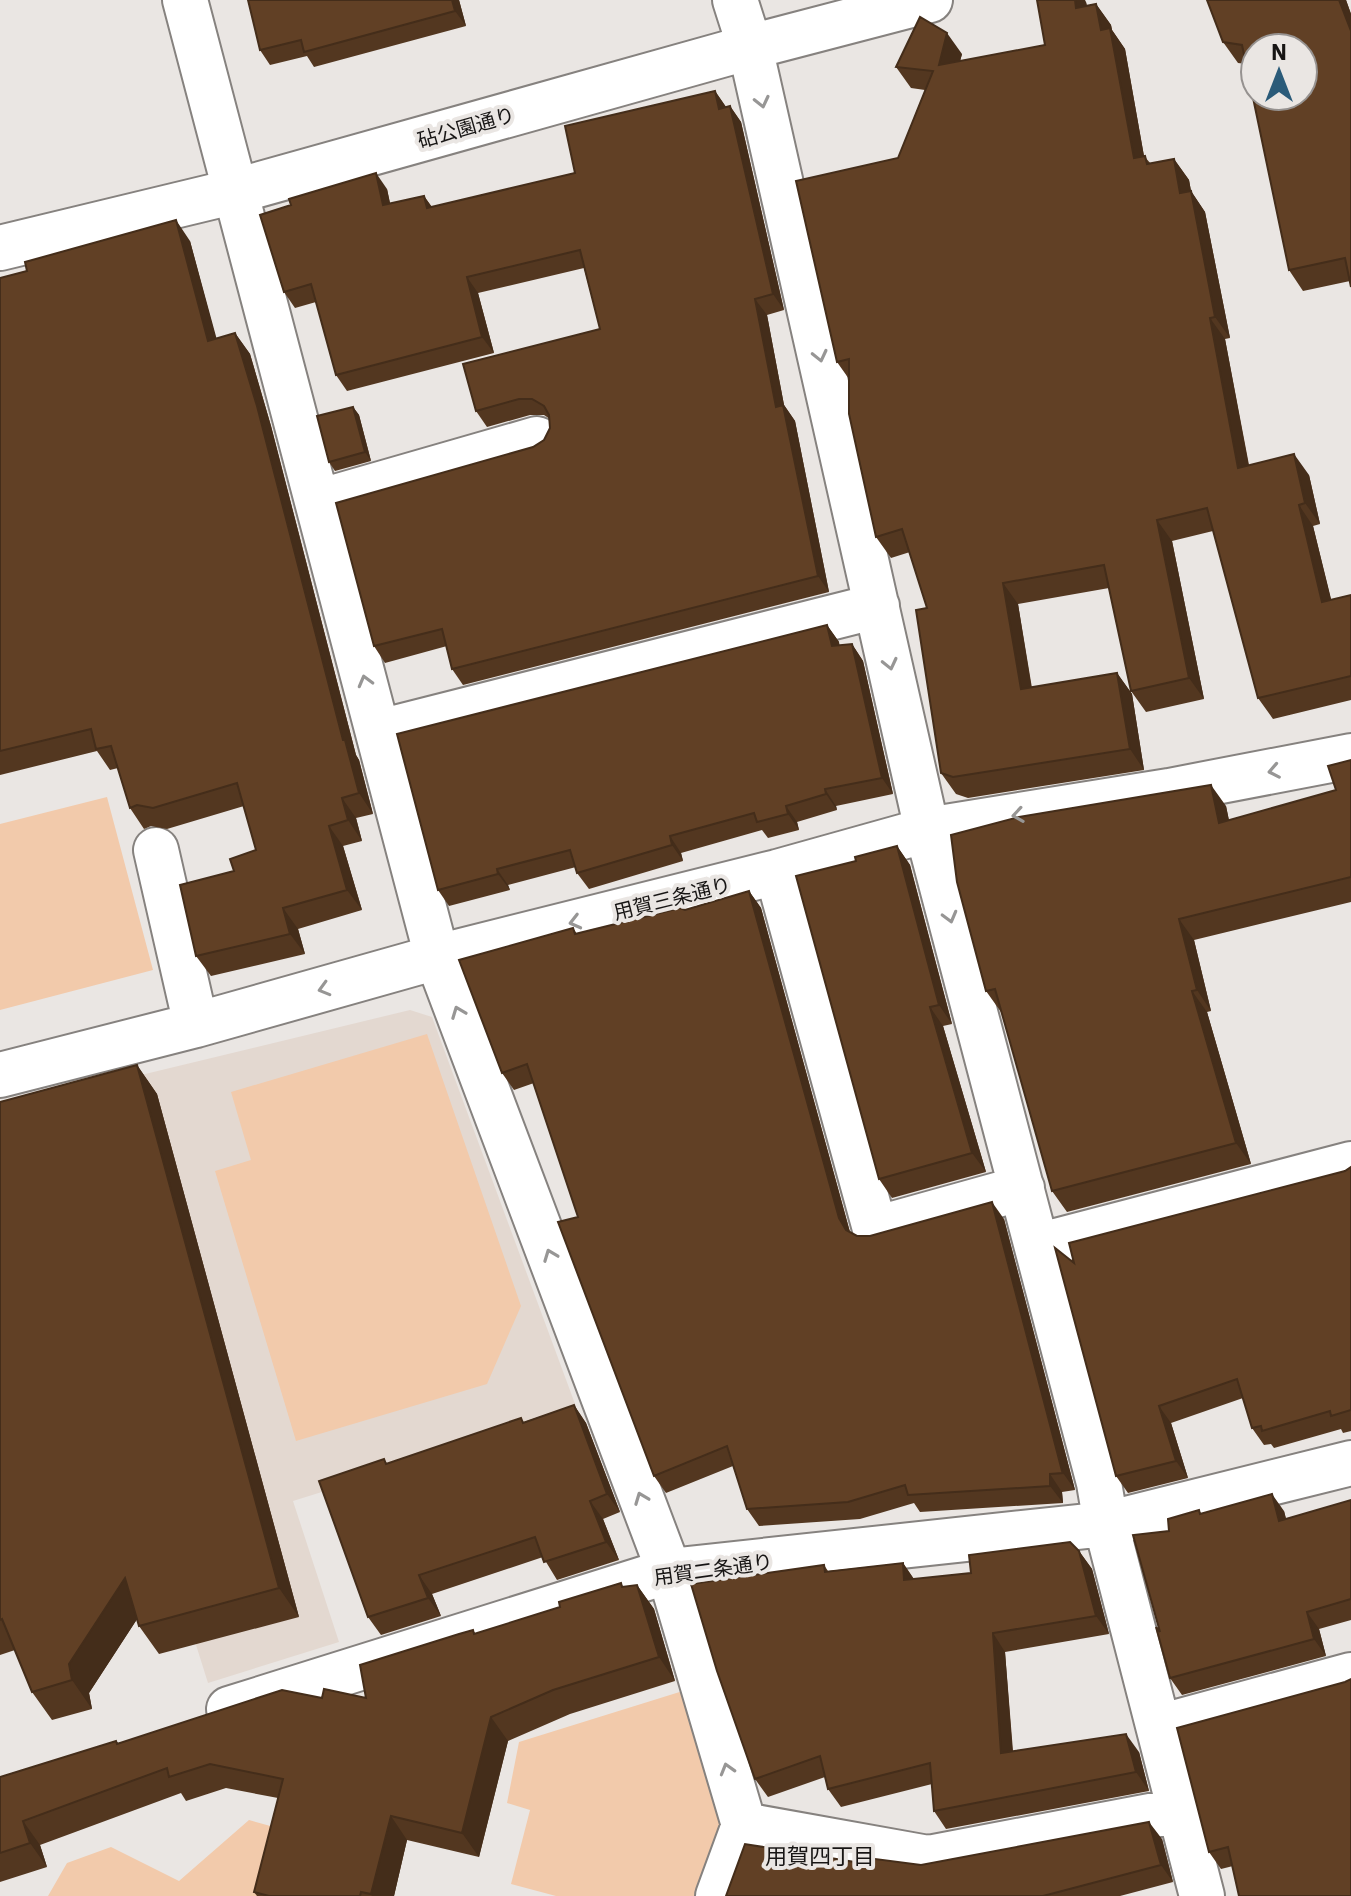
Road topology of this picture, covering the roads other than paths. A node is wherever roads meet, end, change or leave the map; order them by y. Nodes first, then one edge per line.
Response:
1 (185, 0) edge
2 (735, 0) edge
3 (930, 0) edge
4 (750, 47) junction
5 (236, 191) junction
6 (0, 248) edge
7 (537, 439) dead end
8 (318, 502) junction
9 (877, 606) junction
10 (379, 732) junction
11 (1351, 756) edge
12 (927, 830) junction
13 (156, 850) dead end
14 (777, 872) junction
15 (437, 957) junction
16 (196, 1025) junction
17 (0, 1075) edge
18 (1351, 1164) edge
19 (1022, 1188) junction
20 (1037, 1246) junction
21 (1351, 1463) edge
22 (1106, 1524) junction
23 (669, 1571) junction
24 (1351, 1675) edge
25 (195, 1720) edge
26 (1159, 1727) junction
27 (1181, 1810) junction
28 (744, 1825) junction
29 (718, 1896) edge
30 (1202, 1896) edge

1 - 5 street
2 - 4 street
3 - 4 street, 砧公園通り
4 - 5 street, 砧公園通り
4 -> 9 street
5 - 6 street, 砧公園通り
5 - 8 street
7 - 8 street
10 -> 8 street
9 - 10 street
9 -> 12 street
10 - 15 street
11 -> 12 street, 用賀三条通り
12 - 14 street, 用賀三条通り
12 -> 19 street
13 - 16 street
14 -> 15 street, 用賀三条通り
14 - 19 street
15 -> 16 street, 用賀三条通り
23 -> 15 street
16 - 17 street, 用賀三条通り
18 - 20 street
19 - 20 street
20 - 22 street
21 - 22 street, 用賀二条通り
22 - 23 street, 用賀二条通り
22 - 26 street
23 - 25 street, 用賀二条通り
28 -> 23 street
24 - 26 street
26 - 27 street
27 - 28 street
27 - 30 street
28 - 29 street

